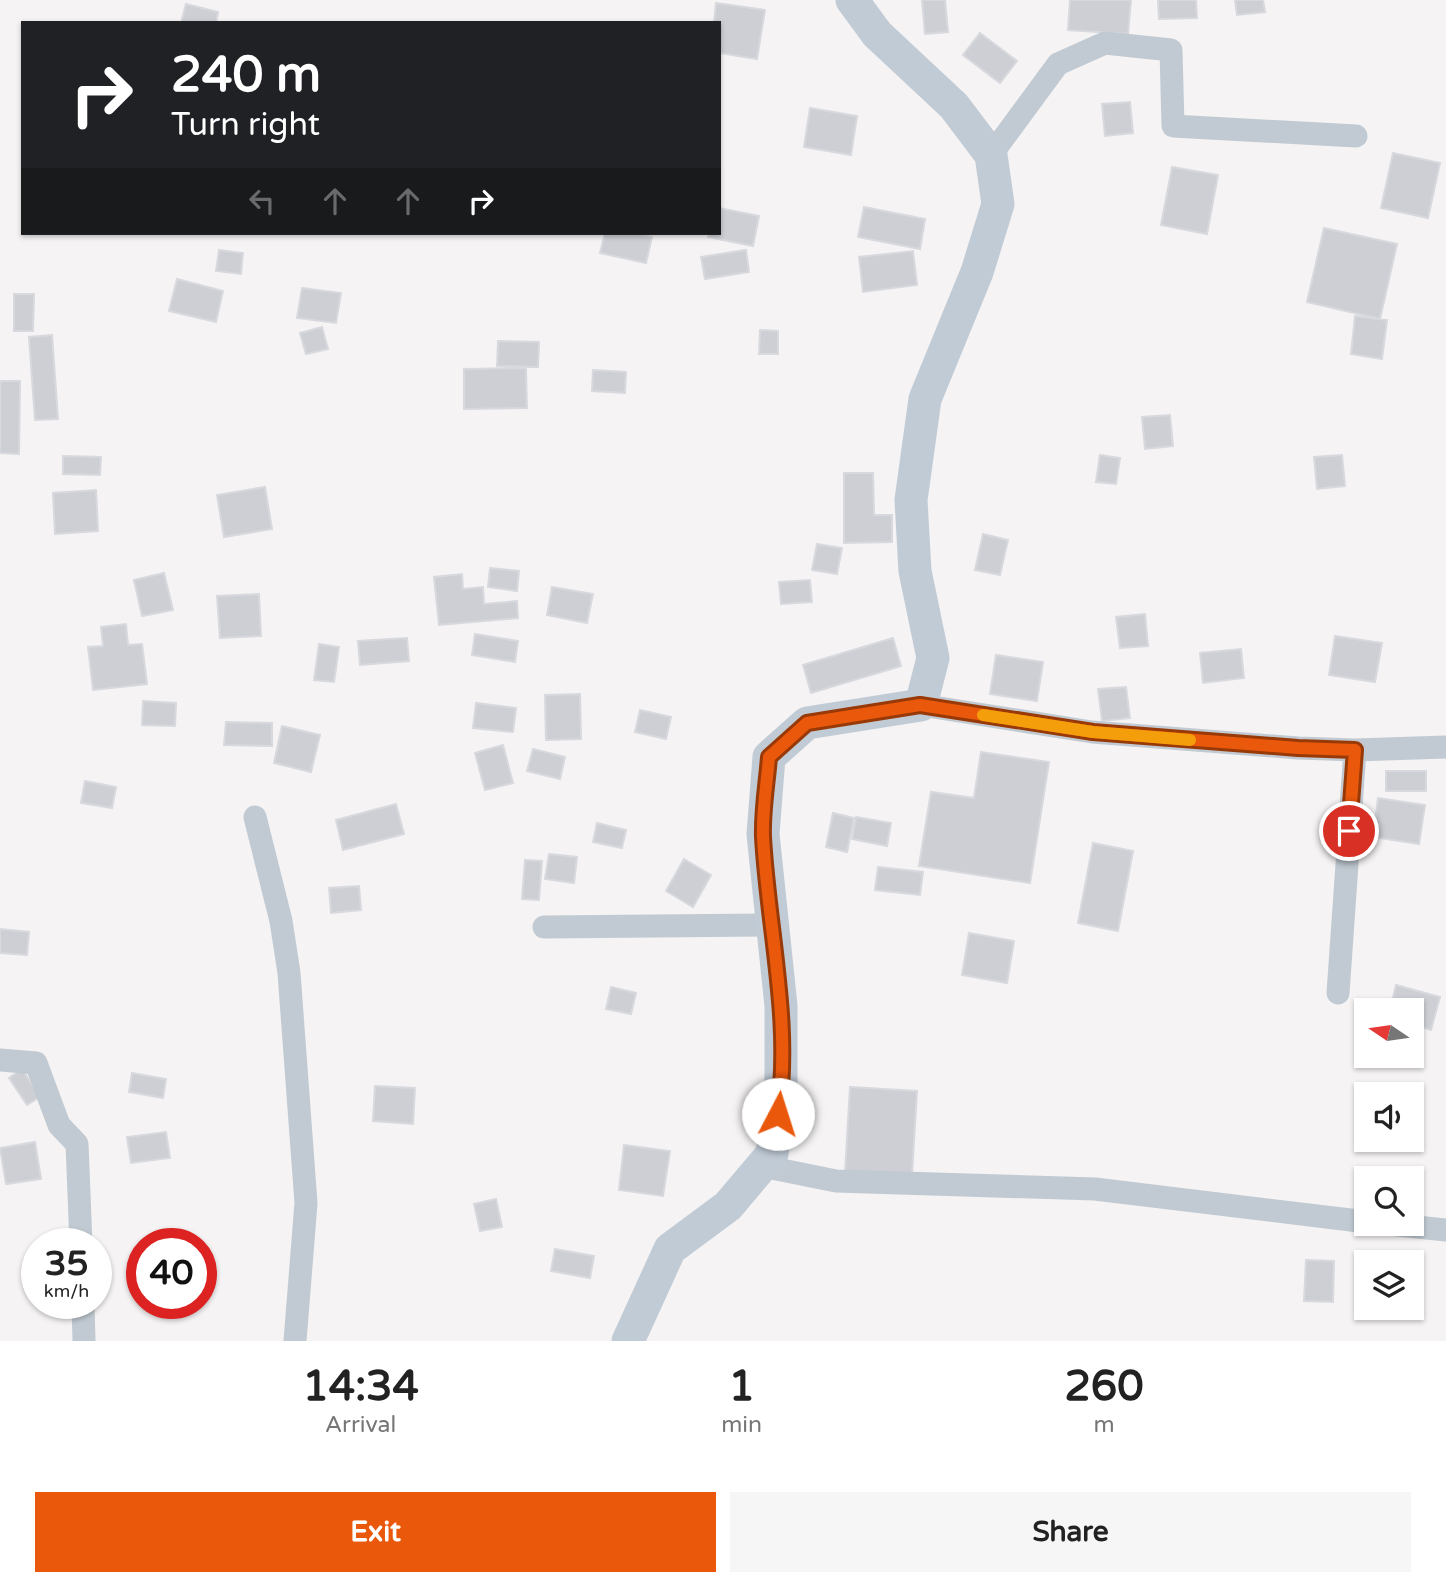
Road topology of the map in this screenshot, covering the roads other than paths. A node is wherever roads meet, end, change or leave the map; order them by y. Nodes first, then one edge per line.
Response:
1 (852, 0) edge
2 (1356, 136) dead end
3 (991, 155) junction
4 (920, 705) junction
5 (1446, 747) edge
6 (1355, 750) junction
7 (255, 817) dead end
8 (772, 925) junction
9 (544, 927) dead end
10 (1338, 993) dead end
11 (0, 1060) edge
12 (762, 1166) junction
13 (1354, 1220) edge
14 (80, 1228) edge
15 (1424, 1228) edge
16 (1446, 1230) edge
17 (83, 1319) edge
18 (84, 1341) edge
19 (295, 1341) edge
20 (628, 1341) edge

1 - 3 street
2 - 3 street
3 - 4 street
4 - 6 street
4 - 8 street
5 - 6 street
6 - 10 street
7 - 19 street
8 - 9 street
8 - 12 street
11 - 14 street
12 - 13 street
12 - 20 street
15 - 16 street
17 - 18 street

